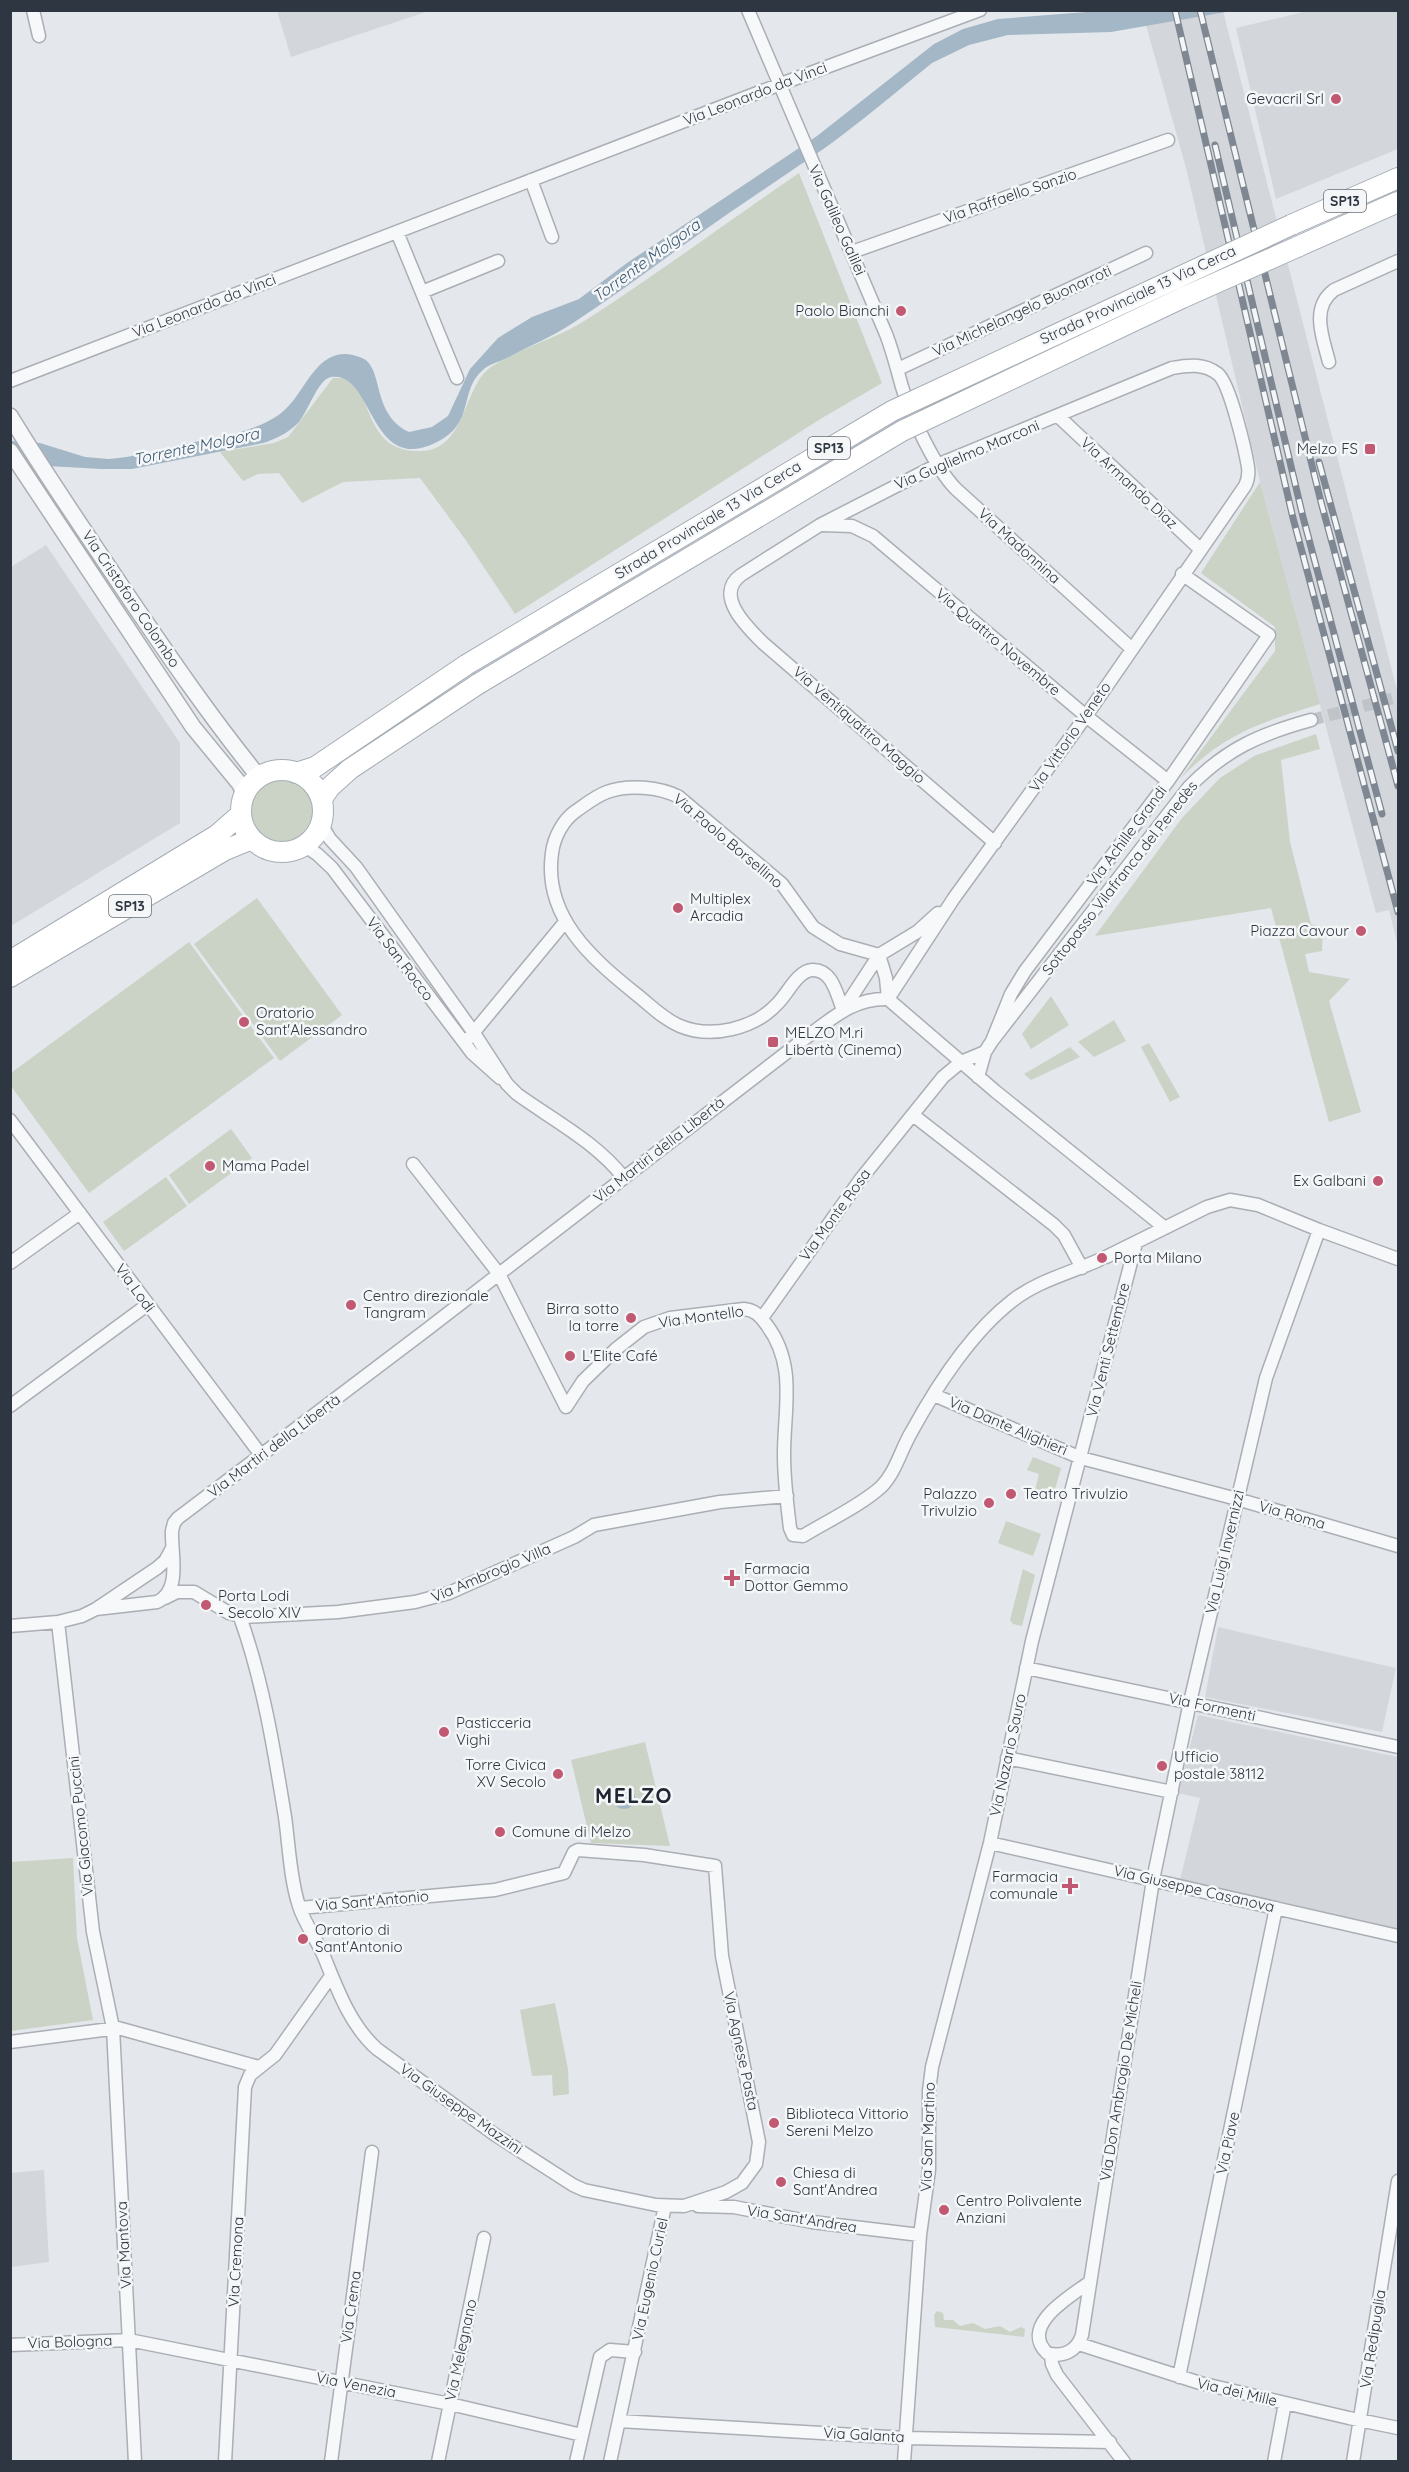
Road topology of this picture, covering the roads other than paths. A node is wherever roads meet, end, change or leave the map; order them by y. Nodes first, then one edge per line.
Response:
1 (33, 10) edge
2 (748, 10) edge
3 (980, 10) edge
4 (39, 36) dead end
5 (778, 85) junction
6 (1168, 140) dead end
7 (1398, 177) edge
8 (531, 180) junction
9 (1398, 202) edge
10 (397, 232) junction
11 (552, 237) dead end
12 (852, 252) junction
13 (1146, 253) dead end
14 (498, 261) dead end
15 (1398, 261) edge
16 (422, 291) junction
17 (1329, 362) dead end
18 (898, 369) junction
19 (457, 378) dead end
20 (10, 381) edge
21 (10, 416) edge
22 (1058, 416) junction
23 (921, 432) joint
24 (10, 451) edge
25 (937, 465) junction
26 (1245, 486) joint
27 (820, 525) junction
28 (1200, 549) junction
29 (1182, 574) junction
30 (732, 600) joint
31 (1132, 649) junction
32 (1086, 716) junction
33 (1311, 720) tunnel mouth
34 (296, 773) junction
35 (260, 777) junction
36 (1168, 781) junction
37 (245, 794) junction
38 (322, 799) junction
39 (241, 814) junction
40 (321, 824) junction
41 (252, 839) junction
42 (995, 843) junction
43 (305, 846) junction
44 (360, 874) junction
45 (338, 876) junction
46 (954, 898) junction
47 (565, 922) junction
48 (879, 955) junction
49 (10, 961) edge
50 (10, 977) edge
51 (888, 999) junction
52 (843, 1010) junction
53 (474, 1033) junction
54 (463, 1041) junction
55 (992, 1041) junction
56 (985, 1052) junction
57 (961, 1062) junction
58 (978, 1077) junction
59 (507, 1084) junction
60 (913, 1115) junction
61 (10, 1120) edge
62 (413, 1164) dead end
63 (624, 1178) junction
64 (80, 1213) junction
65 (1165, 1228) junction
66 (1318, 1230) junction
67 (1136, 1243) junction
68 (1398, 1259) edge
69 (10, 1263) edge
70 (1082, 1268) junction
71 (499, 1274) junction
72 (147, 1305) junction
73 (762, 1318) junction
74 (934, 1395) junction
75 (10, 1406) edge
76 (261, 1455) junction
77 (1081, 1458) junction
78 (787, 1496) junction
79 (1237, 1499) junction
80 (1398, 1546) edge
81 (171, 1548) junction
82 (146, 1577) junction
83 (158, 1601) junction
84 (96, 1609) junction
85 (240, 1617) junction
86 (58, 1622) junction
87 (10, 1626) edge
88 (1026, 1668) junction
89 (1190, 1702) junction
90 (1398, 1747) edge
91 (1007, 1758) junction
92 (1172, 1792) junction
93 (990, 1843) junction
94 (715, 1866) joint
95 (1153, 1880) junction
96 (300, 1908) junction
97 (1276, 1908) junction
98 (1398, 1936) edge
99 (331, 1976) junction
100 (113, 2028) junction
101 (10, 2042) edge
102 (260, 2067) junction
103 (372, 2152) dead end
104 (1398, 2181) edge
105 (699, 2202) joint
106 (665, 2206) junction
107 (684, 2206) junction
108 (920, 2235) junction
109 (1394, 2237) edge
110 (484, 2238) dead end
111 (1090, 2282) junction
112 (129, 2340) junction
113 (1078, 2344) junction
114 (10, 2345) edge
115 (635, 2352) junction
116 (1051, 2355) junction
117 (230, 2359) junction
118 (1179, 2377) junction
119 (341, 2382) junction
120 (1285, 2403) junction
121 (450, 2404) junction
122 (619, 2421) junction
123 (1360, 2421) junction
124 (1398, 2428) edge
125 (582, 2435) junction
126 (906, 2438) junction
127 (1110, 2442) junction
128 (135, 2462) edge
129 (225, 2462) edge
130 (331, 2462) edge
131 (438, 2462) edge
132 (576, 2462) edge
133 (610, 2462) edge
134 (904, 2462) edge
135 (1124, 2462) edge
136 (1274, 2462) edge
137 (1353, 2462) edge

1 - 4 street
2 - 5 street, Via Galileo Galilei
3 - 5 street, Via Leonardo da Vinci
5 - 8 street, Via Leonardo da Vinci
5 - 12 street, Via Galileo Galilei
6 - 12 street, Via Raffaello Sanzio
7 - 34 main road, Strada Provinciale 13 Via Cerca / SP13, bridge
8 - 10 street, Via Leonardo da Vinci
8 - 11 street
9 - 38 main road, Strada Provinciale 13 Via Cerca / SP13, bridge
10 - 16 street
10 - 20 street, Via Leonardo da Vinci
12 - 18 street, Via Galileo Galilei
13 - 18 street, Via Michelangelo Buonarroti
14 - 16 street
15 - 17 street
16 - 19 street
18 - 23 street, Via Galileo Galilei
21 - 35 street, Via Cristoforo Colombo
22 - 25 street, Via Guglielmo Marconi
22 - 26 street, Via Guglielmo Marconi
22 - 28 street, Via Armando Diaz
23 - 25 street, Via Madonnina
24 - 37 street, Via Cristoforo Colombo
25 - 27 street, Via Guglielmo Marconi
25 - 31 street, Via Madonnina
26 - 28 street, Via Vittorio Veneto
27 - 30 street, Via Guglielmo Marconi
27 - 32 street, Via Quattro Novembre
28 - 29 street, Via Vittorio Veneto
29 - 31 street, Via Vittorio Veneto
29 - 36 street, Via Achille Grandi
30 - 42 street, Via Ventiquattro Maggio
31 - 32 street, Via Vittorio Veneto
32 - 36 street, Via Quattro Novembre
32 - 42 street, Via Vittorio Veneto
33 - 55 street, Sottopasso Vilafranca del Penedès
34 - 35 main road, Strada Provinciale 13 Via Cerca / SP13
34 - 38 main road
35 - 37 main road
36 - 55 street, Via Achille Grandi
37 - 39 main road
38 - 40 main road
39 - 41 main road
39 - 49 main road, SP13
40 - 43 main road
40 - 44 street, Via San Rocco
41 - 43 main road
41 - 50 main road, SP13
42 - 46 street, Via Vittorio Veneto
43 - 45 street, Via San Rocco
44 - 45 street
44 - 53 street, Via San Rocco
45 - 54 street, Via San Rocco
46 - 48 street, Via Vittorio Veneto
46 - 51 street, Via Vittorio Veneto
47 - 48 street, Via Paolo Borsellino
47 - 52 street, Via Paolo Borsellino
47 - 53 street
48 - 51 street
48 - 52 street, Via Vittorio Veneto
51 - 52 street, Via Martiri della Libertà
51 - 57 street
52 - 63 street, Via Martiri della Libertà
53 - 54 street
53 - 59 street, Via San Rocco
54 - 59 street, Via San Rocco
55 - 56 street, Sottopasso Vilafranca del Penedès
56 - 57 street
56 - 58 street, Sottopasso Vilafranca del Penedès
57 - 58 street
57 - 60 street, Via Monte Rosa
58 - 65 street
59 - 63 street, Via San Rocco
60 - 70 street
60 - 73 street, Via Monte Rosa
61 - 64 street, Via Lodi
62 - 71 street
63 - 71 street, Via Martiri della Libertà
64 - 69 street
64 - 72 street, Via Lodi
65 - 66 street
65 - 67 street
66 - 68 street
66 - 79 street, Via Luigi Invernizzi
67 - 70 street
67 - 77 street, Via Venti Settembre
70 - 74 street
71 - 73 street, Via Montello
71 - 76 street, Via Martiri della Libertà
72 - 75 street
72 - 76 street, Via Lodi
73 - 78 street
74 - 77 street, Via Dante Alighieri
74 - 78 street
76 - 81 street, Via Martiri della Libertà
77 - 79 street, Via Roma
77 - 88 street, Via Venti Settembre
78 - 85 street, Via Ambrogio Villa
79 - 80 street, Via Roma
79 - 89 street, Via Luigi Invernizzi
81 - 82 street
81 - 83 street
82 - 83 street
82 - 83 street
82 - 84 street
83 - 84 street, Via Ambrogio Villa
83 - 85 street, Via Ambrogio Villa
84 - 86 street
85 - 96 street, Via Sant'Antonio
86 - 87 street
86 - 100 street, Via Giacomo Puccini
88 - 89 street, Via Formenti
88 - 91 street, Via Nazario Sauro
89 - 90 street, Via Formenti
89 - 92 street, Via Luigi Invernizzi
91 - 92 street
91 - 93 street, Via Nazario Sauro
92 - 95 street, Via Luigi Invernizzi
93 - 95 street, Via Giuseppe Casanova
93 - 108 street, Via San Martino
94 - 96 street, Via Sant'Antonio
94 - 105 street, Via Agnese Pasta
95 - 97 street, Via Giuseppe Casanova
95 - 111 street, Via Don Ambrogio De Micheli
96 - 99 street, Via Giuseppe Mazzini
97 - 98 street, Via Giuseppe Casanova
97 - 118 street, Via Piave
99 - 102 street, Via Cremona
99 - 106 street, Via Giuseppe Mazzini
100 - 101 street
100 - 102 street
100 - 112 street, Via Mantova
102 - 117 street, Via Cremona
103 - 119 street, Via Crema
104 - 109 street, Via Redipuglia
105 - 107 street, Via Giuseppe Mazzini
106 - 107 street, Via Giuseppe Mazzini
106 - 115 street, Via Eugenio Curiel
107 - 108 street, Via Sant'Andrea
108 - 126 street, Via San Martino
109 - 123 street, Via Redipuglia
110 - 121 street, Via Melegnano
111 - 113 street, Via Don Ambrogio De Micheli
111 - 116 street
112 - 114 street, Via Bologna
112 - 117 street, Via Venezia
112 - 128 street, Via Mantova
113 - 116 street
113 - 118 street, Via dei Mille
115 - 122 street, Via Eugenio Curiel
115 - 125 street, Via Eugenio Curiel
116 - 127 street
117 - 119 street, Via Venezia
117 - 129 street, Via Cremona
118 - 120 street, Via dei Mille
119 - 121 street, Via Venezia
119 - 130 street, Via Crema
120 - 123 street, Via dei Mille
120 - 136 street
121 - 125 street, Via Venezia
121 - 131 street, Via Melegnano
122 - 126 street, Via Galanta
122 - 133 street, Via Eugenio Curiel
123 - 124 street, Via dei Mille
123 - 137 street, Via Redipuglia
125 - 132 street, Via Eugenio Curiel
126 - 127 street, Via Galanta
126 - 134 street, Via San Martino
127 - 135 street

